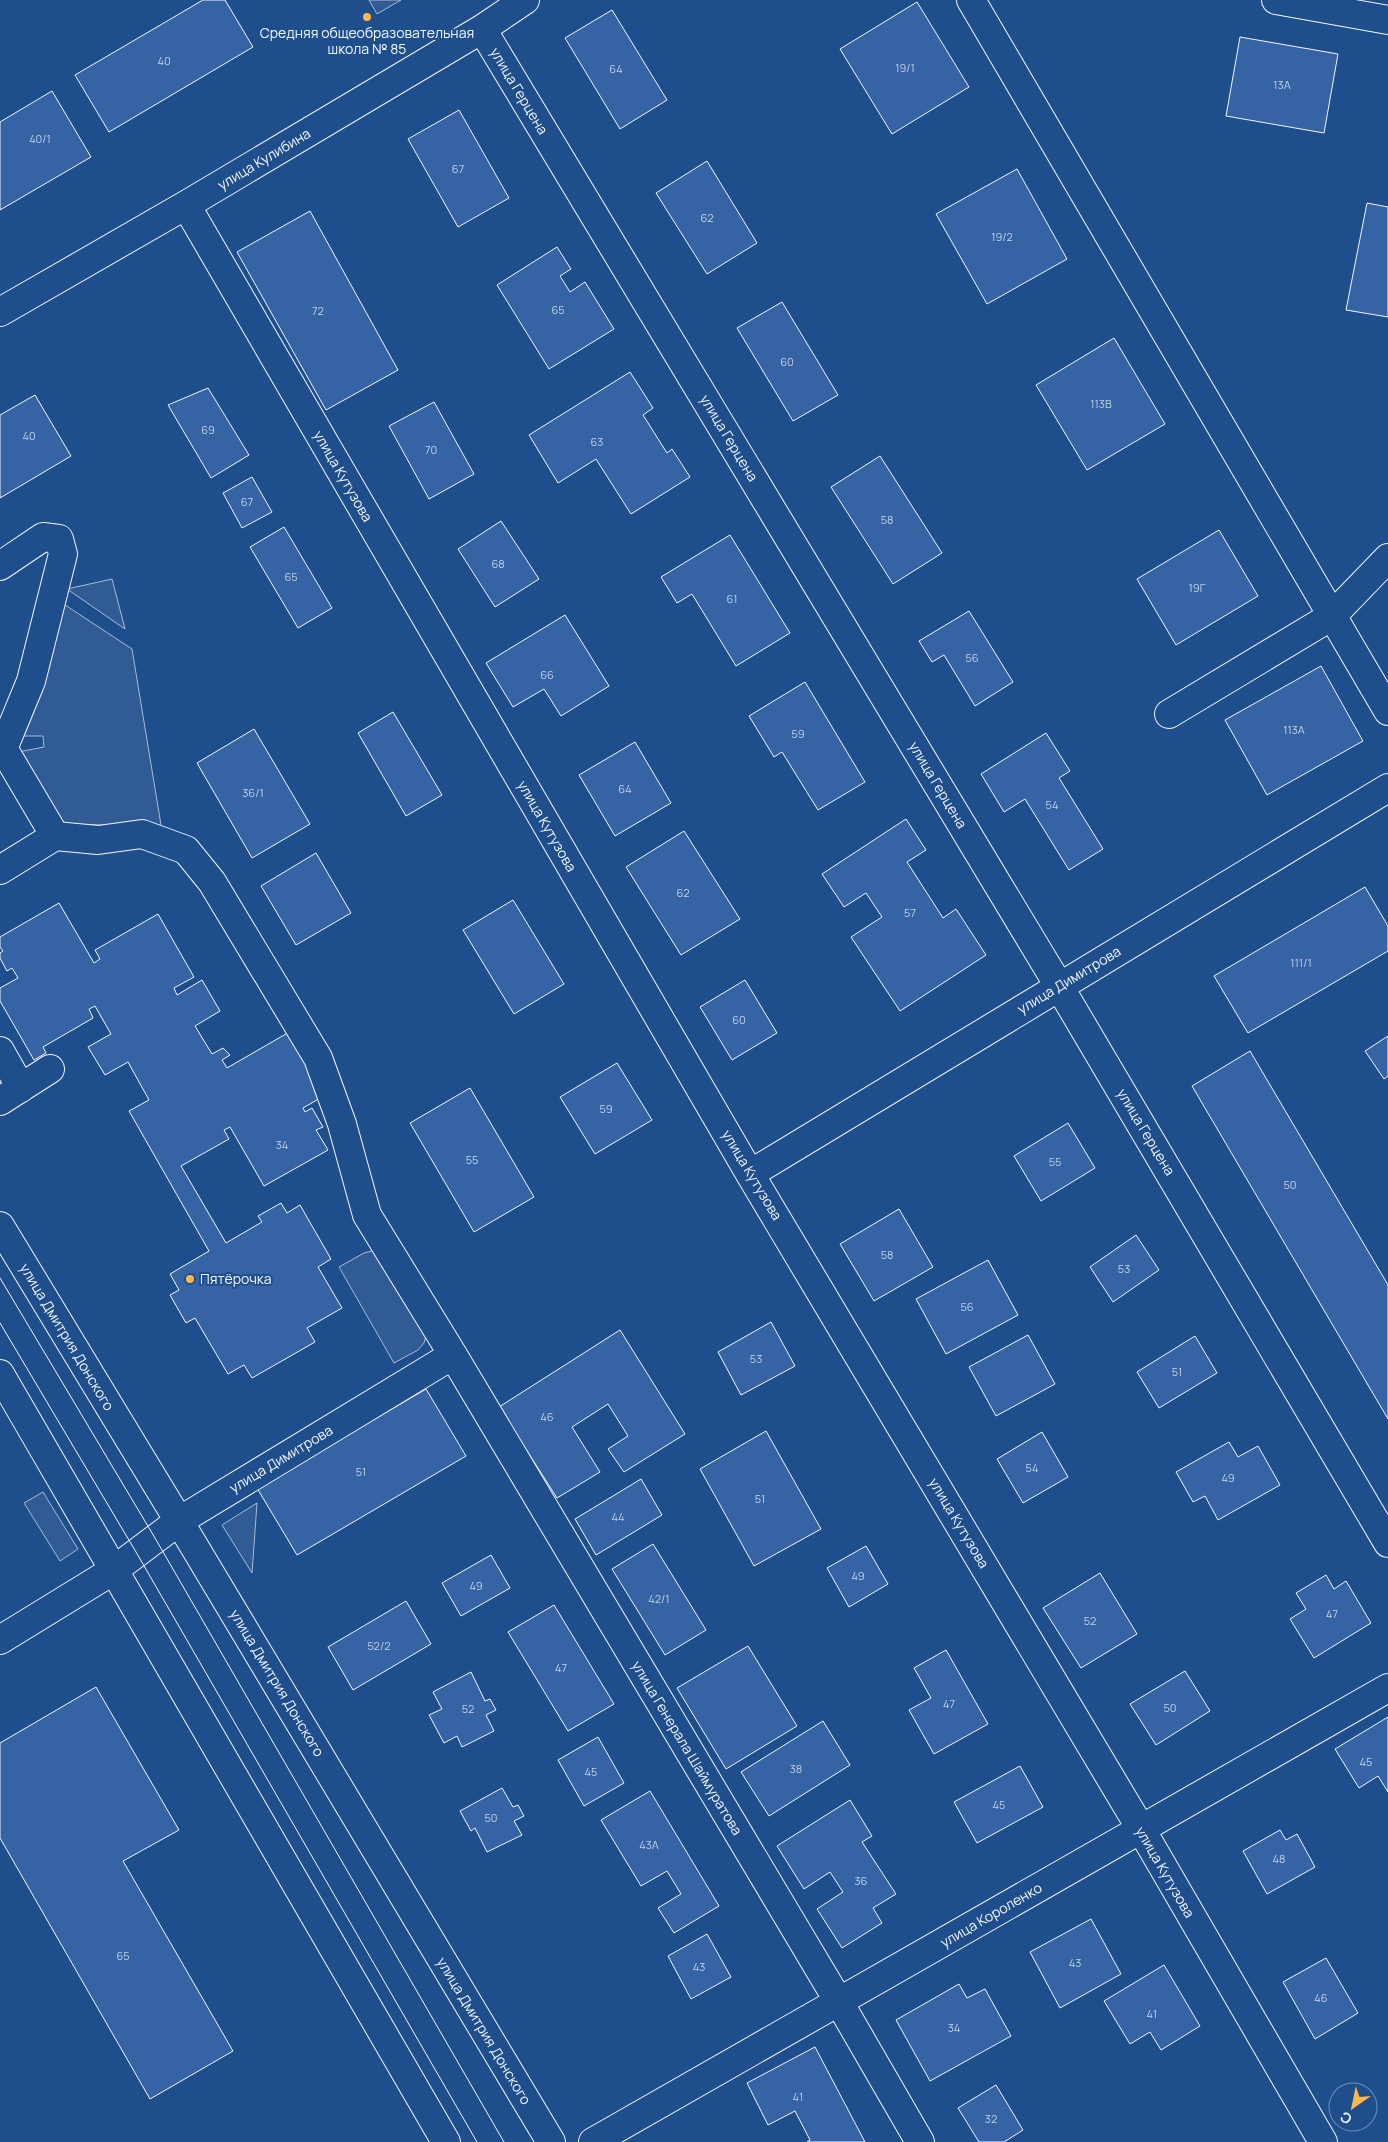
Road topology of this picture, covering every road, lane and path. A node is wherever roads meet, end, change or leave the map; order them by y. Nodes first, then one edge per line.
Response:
1 (525, 0) edge
2 (971, 0) edge
3 (1276, 0) edge
4 (1388, 20) edge
5 (482, 29) junction
6 (186, 206) junction
7 (0, 312) edge
8 (1388, 558) edge
9 (0, 566) edge
10 (1332, 616) junction
11 (1388, 711) edge
12 (1170, 714) dead end
13 (2, 746) edge
14 (1388, 788) edge
15 (55, 836) junction
16 (0, 870) edge
17 (1060, 986) junction
18 (0, 1052) edge
19 (50, 1069) dead end
20 (10, 1094) edge
21 (750, 1174) junction
22 (0, 1226) edge
23 (453, 1355) junction
24 (0, 1374) edge
25 (179, 1521) junction
26 (1388, 1543) edge
27 (114, 1570) junction
28 (0, 1640) edge
29 (1388, 1688) edge
30 (1140, 1829) junction
31 (839, 2002) junction
32 (446, 2142) edge
33 (551, 2142) edge
34 (593, 2142) edge
35 (920, 2142) edge
36 (1323, 2142) edge

1 - 5 street, улица Кулибина
2 - 10 street
3 - 4 street
5 - 6 street, улица Кулибина
5 - 17 street, улица Герцена
6 - 7 street, улица Кулибина
6 - 21 street, улица Кутузова
8 - 10 street
9 - 13 street
10 - 11 street
10 - 12 street
13 - 15 street
14 - 17 street, улица Димитрова
15 - 16 street
15 - 23 street, улица Генерала Шаймуратова
17 - 21 street, улица Димитрова
17 - 26 street, улица Герцена
18 - 20 street
19 - 20 street
21 - 30 street, улица Кутузова
22 - 25 street, улица Дмитрия Донского
23 - 25 street, улица Димитрова
23 - 31 street, улица Генерала Шаймуратова
24 - 27 street
25 - 27 street, улица Димитрова
25 - 33 street, улица Дмитрия Донского
27 - 28 street, улица Димитрова
27 - 32 street
29 - 30 street, улица Короленко
30 - 31 street, улица Короленко
30 - 36 street, улица Кутузова
31 - 34 street, улица Короленко
31 - 35 street, улица Генерала Шаймуратова

